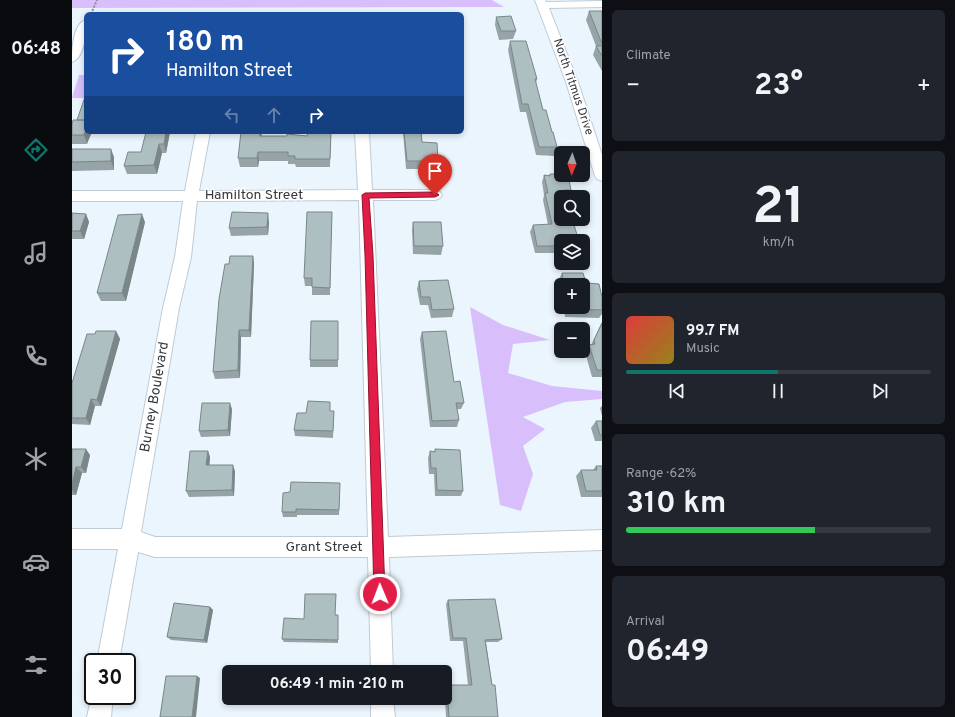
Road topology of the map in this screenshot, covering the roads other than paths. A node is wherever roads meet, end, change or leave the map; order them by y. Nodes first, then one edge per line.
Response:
1 (542, 3) edge
2 (602, 4) edge
3 (84, 28) edge
4 (72, 58) edge
5 (203, 134) edge
6 (362, 134) edge
7 (601, 170) edge
8 (191, 195) junction
9 (365, 195) junction
10 (435, 195) dead end
11 (72, 196) edge
12 (72, 539) edge
13 (130, 539) junction
14 (602, 540) edge
15 (378, 547) junction
16 (110, 653) edge
17 (382, 665) edge
18 (100, 705) edge
19 (382, 705) edge
20 (98, 717) edge
21 (383, 717) edge

1 - 2 street
1 - 7 street, North Titmus Drive
3 - 4 street
5 - 8 street, Burney Boulevard
6 - 9 street
8 - 9 street, Hamilton Street
8 - 11 street, Hamilton Street
8 - 13 street, Burney Boulevard
9 - 10 street, Hamilton Street
9 - 15 street
12 - 13 street, Grant Street
13 - 15 street, Grant Street
13 - 16 street, Burney Boulevard
14 - 15 street, Grant Street
15 - 17 street
18 - 20 street
19 - 21 street

